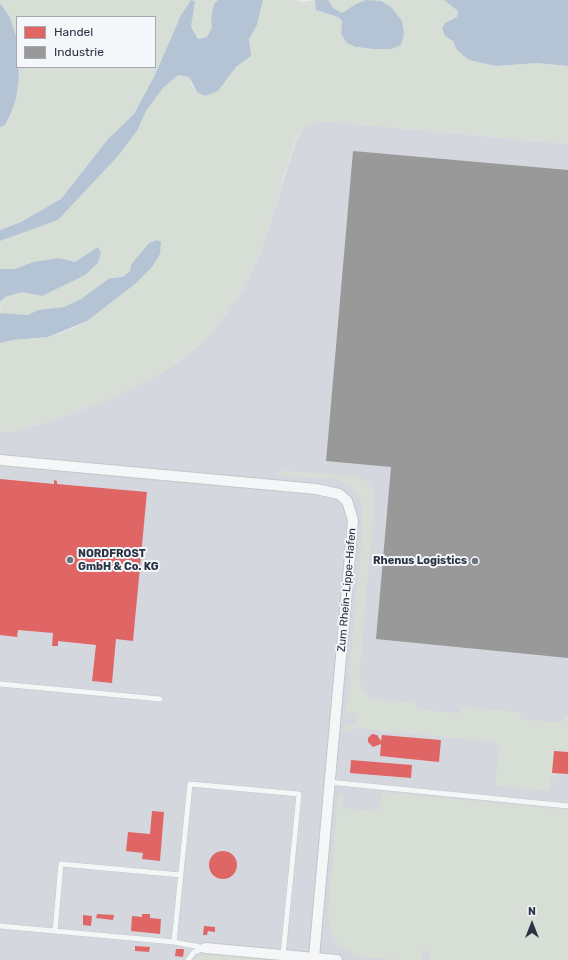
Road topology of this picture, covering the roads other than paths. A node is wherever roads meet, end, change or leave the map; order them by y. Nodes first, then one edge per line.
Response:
1 (0, 460) edge
2 (0, 684) edge
3 (160, 700) dead end
4 (329, 782) junction
5 (568, 806) edge
6 (181, 875) junction
7 (0, 926) edge
8 (55, 931) junction
9 (174, 942) junction
10 (205, 948) junction
11 (283, 955) junction
12 (314, 958) junction
13 (188, 960) edge
14 (337, 960) edge

1 - 4 street, Zum Rhein-Lippe-Hafen
2 - 3 lane
4 - 5 lane
4 - 12 street, Zum Rhein-Lippe-Hafen
6 - 8 lane
6 - 9 lane
6 - 11 lane
7 - 8 lane
8 - 9 lane
9 - 10 lane
10 - 11 street
10 - 13 lane
11 - 12 street
12 - 14 street

